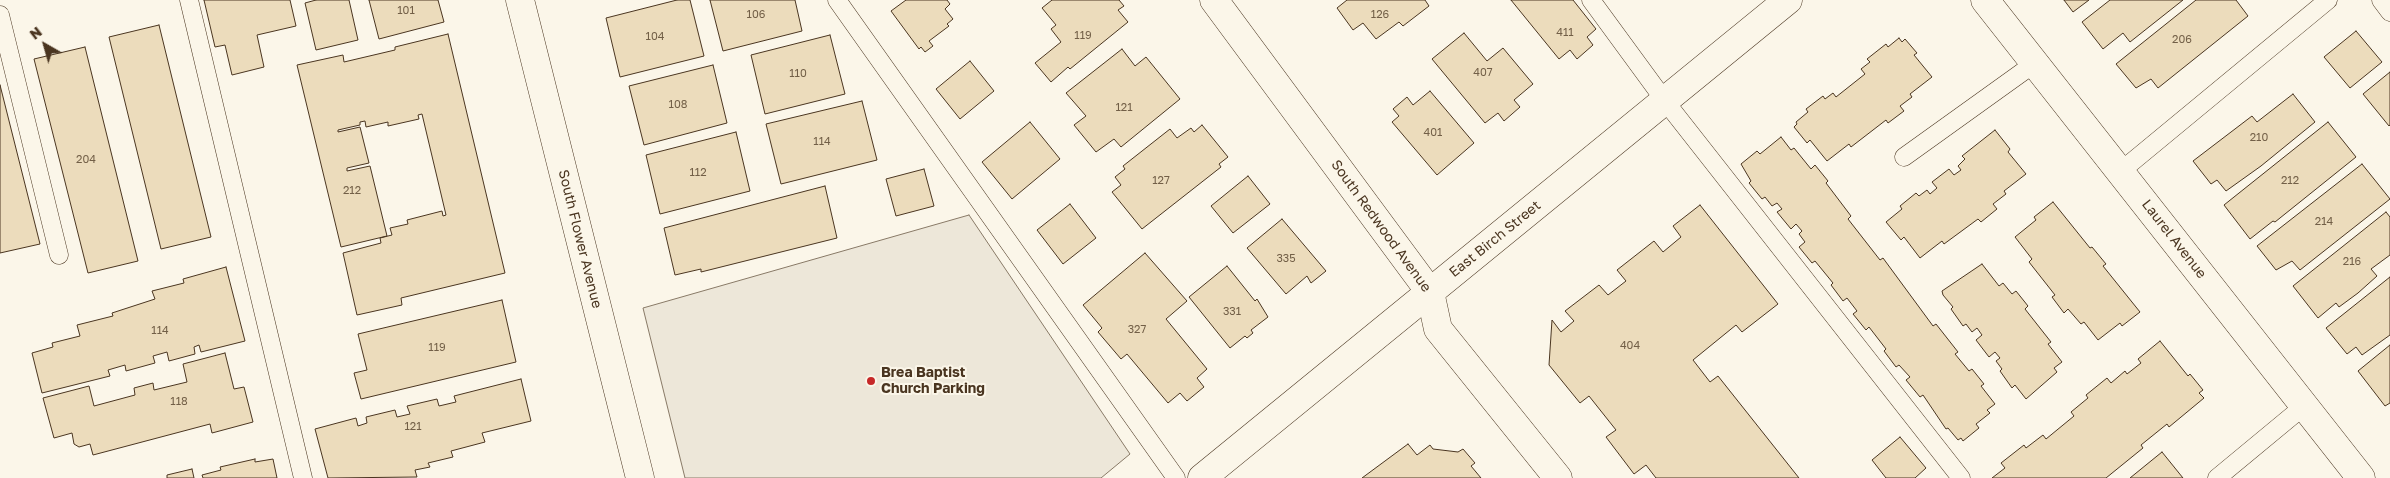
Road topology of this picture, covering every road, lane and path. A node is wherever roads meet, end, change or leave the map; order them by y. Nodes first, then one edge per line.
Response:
1 (189, 0) edge
2 (520, 0) edge
3 (837, 0) edge
4 (1214, 0) edge
5 (1592, 0) edge
6 (1788, 0) edge
7 (1985, 0) edge
8 (2328, 0) edge
9 (2381, 0) edge
10 (2390, 12) edge
11 (0, 15) edge
12 (2035, 63) junction
13 (1666, 101) junction
14 (1904, 157) dead end
15 (2121, 171) junction
16 (59, 255) dead end
17 (1430, 292) junction
18 (2304, 406) junction
19 (303, 478) edge
20 (640, 478) edge
21 (1176, 478) edge
22 (1202, 478) edge
23 (1558, 478) edge
24 (1961, 478) edge
25 (2217, 478) edge
26 (2361, 478) edge

1 - 19 lane
2 - 20 street, South Flower Avenue
3 - 21 lane
4 - 17 street, South Redwood Avenue
5 - 13 lane
6 - 13 street, East Birch Street
7 - 12 street, Laurel Avenue
8 - 15 lane
9 - 10 lane
11 - 16 lane
12 - 14 lane
12 - 15 street, Laurel Avenue
13 - 17 street, East Birch Street
13 - 24 lane
15 - 18 street, Laurel Avenue
17 - 22 street, East Birch Street
17 - 23 street, South Redwood Avenue
18 - 25 lane
18 - 26 street, Laurel Avenue

